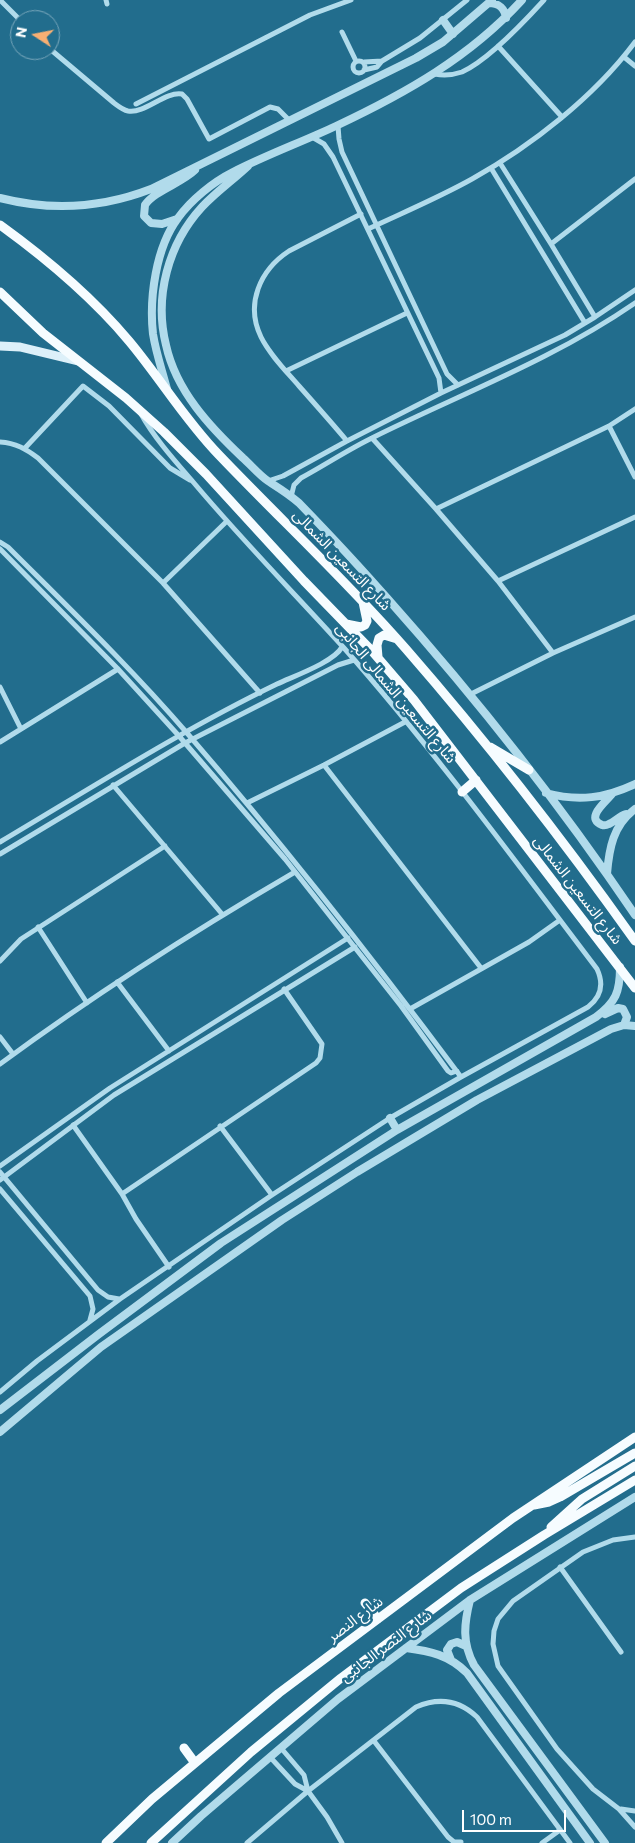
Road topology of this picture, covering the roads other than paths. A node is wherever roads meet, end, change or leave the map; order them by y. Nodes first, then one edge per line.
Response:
1 (0, 0) edge
2 (351, 0) edge
3 (467, 0) edge
4 (522, 0) edge
5 (544, 0) edge
6 (490, 1) edge
7 (10, 10) edge
8 (506, 18) junction
9 (443, 20) junction
10 (342, 32) dead end
11 (453, 34) junction
12 (635, 42) edge
13 (498, 46) junction
14 (60, 57) edge
15 (624, 57) junction
16 (356, 61) junction
17 (382, 61) junction
18 (364, 62) junction
19 (635, 66) edge
20 (363, 71) junction
21 (435, 74) junction
22 (368, 82) junction
23 (136, 104) dead end
24 (562, 117) junction
25 (290, 121) junction
26 (338, 126) junction
27 (312, 137) junction
28 (500, 162) junction
29 (200, 165) junction
30 (248, 166) junction
31 (491, 168) junction
32 (635, 178) edge
33 (0, 198) edge
34 (361, 214) junction
35 (177, 219) junction
36 (0, 225) edge
37 (377, 225) junction
38 (368, 229) junction
39 (551, 244) junction
40 (635, 290) edge
41 (0, 292) edge
42 (635, 304) edge
43 (407, 313) junction
44 (595, 317) junction
45 (585, 323) junction
46 (0, 346) edge
47 (78, 361) junction
48 (286, 371) junction
49 (458, 385) junction
50 (168, 393) junction
51 (441, 393) junction
52 (137, 408) junction
53 (635, 409) edge
54 (609, 426) junction
55 (372, 438) junction
56 (347, 441) junction
57 (0, 442) edge
58 (25, 448) junction
59 (635, 477) edge
60 (192, 481) junction
61 (268, 481) junction
62 (291, 496) junction
63 (436, 509) junction
64 (635, 517) edge
65 (226, 522) junction
66 (0, 542) edge
67 (0, 549) edge
68 (498, 581) junction
69 (163, 583) junction
70 (362, 600) junction
71 (635, 617) edge
72 (346, 624) junction
73 (397, 639) junction
74 (342, 647) junction
75 (553, 653) junction
76 (378, 657) junction
77 (354, 660) junction
78 (118, 669) junction
79 (0, 687) edge
80 (260, 693) junction
81 (469, 695) junction
82 (405, 722) junction
83 (21, 729) junction
84 (186, 732) junction
85 (179, 736) junction
86 (192, 739) junction
87 (0, 742) edge
88 (185, 743) junction
89 (485, 744) junction
90 (324, 765) junction
91 (529, 770) junction
92 (476, 780) junction
93 (635, 784) edge
94 (113, 785) junction
95 (462, 792) junction
96 (546, 793) junction
97 (612, 794) junction
98 (247, 803) junction
99 (632, 811) edge
100 (0, 835) edge
101 (9, 837) junction
102 (0, 842) edge
103 (165, 846) junction
104 (0, 854) edge
105 (295, 872) junction
106 (607, 874) junction
107 (327, 901) junction
108 (321, 905) junction
109 (222, 914) junction
110 (635, 915) edge
111 (560, 920) junction
112 (38, 928) junction
113 (348, 938) junction
114 (635, 942) edge
115 (354, 947) junction
116 (0, 961) edge
117 (620, 967) junction
118 (481, 968) junction
119 (117, 982) junction
120 (635, 988) edge
121 (284, 989) junction
122 (87, 1003) junction
123 (410, 1009) junction
124 (596, 1018) junction
125 (624, 1025) junction
126 (635, 1026) edge
127 (0, 1037) edge
128 (169, 1051) junction
129 (13, 1054) junction
130 (0, 1064) edge
131 (457, 1071) junction
132 (461, 1077) junction
133 (390, 1118) junction
134 (73, 1125) junction
135 (220, 1126) junction
136 (397, 1130) junction
137 (0, 1166) edge
138 (1, 1176) edge
139 (0, 1189) edge
140 (122, 1194) junction
141 (272, 1195) junction
142 (220, 1244) junction
143 (229, 1257) junction
144 (201, 1258) junction
145 (169, 1267) junction
146 (210, 1270) junction
147 (120, 1299) junction
148 (90, 1321) junction
149 (0, 1392) edge
150 (0, 1410) edge
151 (0, 1432) edge
152 (635, 1437) edge
153 (635, 1453) edge
154 (635, 1466) edge
155 (635, 1480) edge
156 (635, 1497) edge
157 (530, 1505) junction
158 (544, 1535) junction
159 (635, 1537) edge
160 (560, 1567) junction
161 (470, 1600) junction
162 (365, 1603) dead end
163 (378, 1619) junction
164 (466, 1646) junction
165 (406, 1648) junction
166 (621, 1652) dead end
167 (451, 1660) junction
168 (374, 1741) junction
169 (184, 1748) dead end
170 (281, 1748) junction
171 (270, 1757) junction
172 (195, 1763) junction
173 (308, 1791) junction
174 (619, 1809) junction
175 (635, 1811) edge
176 (635, 1827) edge
177 (560, 1830) junction
178 (462, 1842) edge
179 (106, 1843) edge
180 (151, 1843) edge
181 (172, 1843) edge
182 (247, 1843) edge
183 (342, 1843) edge
184 (542, 1843) edge
185 (570, 1843) edge
186 (590, 1843) edge
187 (605, 1843) edge

1 - 7 street
2 - 23 street
3 - 9 street
4 - 8 street
5 - 13 street
6 - 8 street
6 - 11 street
8 - 21 street
9 - 11 street
9 - 17 street
10 - 16 street
11 - 22 street
12 - 15 street
13 - 21 street
13 - 24 street
14 - 25 street
15 - 19 street
15 - 24 street
16 - 18 street
16 - 20 street
17 - 18 street
17 - 20 street
18 - 20 street
20 - 22 street
21 - 26 street
22 - 25 street
24 - 28 street
25 - 29 street
26 - 27 street
26 - 37 street
27 - 30 street
27 - 34 street
28 - 31 street
28 - 39 street
29 - 33 street
29 - 35 street
30 - 35 street
30 - 61 street
31 - 37 street
31 - 45 street
32 - 39 street
34 - 38 street
34 - 48 street
35 - 50 street
36 - 50 main road, شارع التسعين الشمالى
37 - 38 street
37 - 49 street
38 - 43 street
39 - 44 street
40 - 44 street
41 - 47 main road, شارع التسعين الشمالى
42 - 55 street
43 - 48 street
43 - 51 street
44 - 45 street
45 - 49 street
46 - 47 main road
47 - 52 main road, شارع التسعين الشمالى
48 - 56 street
49 - 51 street
50 - 70 main road, شارع التسعين الشمالى
51 - 56 street
52 - 60 street, شارع التسعين الشمالى الجانبى
52 - 72 main road, شارع التسعين الشمالى
53 - 54 street
54 - 59 street
54 - 63 street
55 - 62 street
55 - 63 street
56 - 61 street
57 - 58 street
58 - 60 street
58 - 69 street
60 - 65 street, شارع التسعين الشمالى الجانبى
61 - 62 street
62 - 81 street
63 - 68 street
64 - 68 street
65 - 69 street
65 - 74 street, شارع التسعين الشمالى الجانبى
66 - 84 street
67 - 78 street
68 - 75 street
69 - 80 street
70 - 72 main road
70 - 73 main road, شارع التسعين الشمالى
71 - 75 street
72 - 76 main road, شارع التسعين الشمالى
73 - 76 main road
73 - 89 main road, شارع التسعين الشمالى
74 - 77 street, شارع التسعين الشمالى الجانبى
74 - 80 street
75 - 81 street
76 - 92 main road, شارع التسعين الشمالى
77 - 82 street, شارع التسعين الشمالى الجانبى
77 - 86 street
78 - 83 street
78 - 85 street
79 - 83 street
80 - 84 street
81 - 91 street
82 - 90 street
82 - 95 street, شارع التسعين الشمالى الجانبى
83 - 87 street
84 - 85 street
84 - 86 street
85 - 88 street
85 - 101 street
86 - 88 street
86 - 98 street
88 - 94 street
88 - 105 street
89 - 91 main road
89 - 114 main road, شارع التسعين الشمالى
90 - 98 street
90 - 118 street
91 - 96 street
92 - 95 main road
92 - 117 main road, شارع التسعين الشمالى
93 - 97 street
94 - 103 street
94 - 104 street
95 - 111 street, شارع التسعين الشمالى الجانبى
96 - 97 street
96 - 106 street
97 - 99 street
98 - 107 street
99 - 106 street
100 - 101 street
101 - 102 street
103 - 109 street
103 - 112 street
105 - 108 street
105 - 109 street
106 - 110 street
107 - 108 street
107 - 123 street
108 - 113 street
109 - 119 street
111 - 118 street
111 - 132 street, شارع التسعين الشمالى الجانبى
112 - 116 street
112 - 122 street
113 - 115 street
113 - 128 street
115 - 121 street
115 - 131 street
117 - 120 main road, شارع التسعين الشمالى
117 - 124 street
118 - 123 street
119 - 122 street
119 - 128 street
121 - 134 street
121 - 135 street
122 - 129 street
123 - 131 street
124 - 125 street
124 - 136 street
125 - 126 street
125 - 143 street
127 - 129 street
128 - 137 street
129 - 130 street
131 - 132 street
132 - 133 street
133 - 136 street
133 - 141 street
134 - 138 street
134 - 140 street
135 - 140 street
135 - 141 street
136 - 142 street
138 - 147 street
139 - 148 street
140 - 145 street
141 - 145 street
142 - 143 street
142 - 144 street
143 - 146 street
144 - 146 street
144 - 150 street
145 - 147 street
146 - 151 street
147 - 148 street
148 - 149 street
152 - 157 main road, شارع النصر
153 - 157 main road
154 - 158 main road
155 - 158 main road
156 - 161 street, شارع النصر الجانبى
157 - 163 main road, شارع النصر
158 - 180 main road
159 - 160 street
160 - 166 street
160 - 174 street
161 - 164 street
161 - 165 street, شارع النصر الجانبى
162 - 163 main road
163 - 172 main road, شارع النصر
164 - 167 street
164 - 187 street
165 - 167 street
165 - 170 street, شارع النصر الجانبى
167 - 186 street
168 - 173 street
168 - 177 street
168 - 178 street
169 - 172 main road
170 - 171 street, شارع النصر الجانبى
170 - 173 street
171 - 173 street
171 - 181 street, شارع النصر الجانبى
172 - 179 main road, شارع النصر
173 - 182 street
173 - 183 street
174 - 175 street
174 - 176 street
177 - 184 street
177 - 185 street

